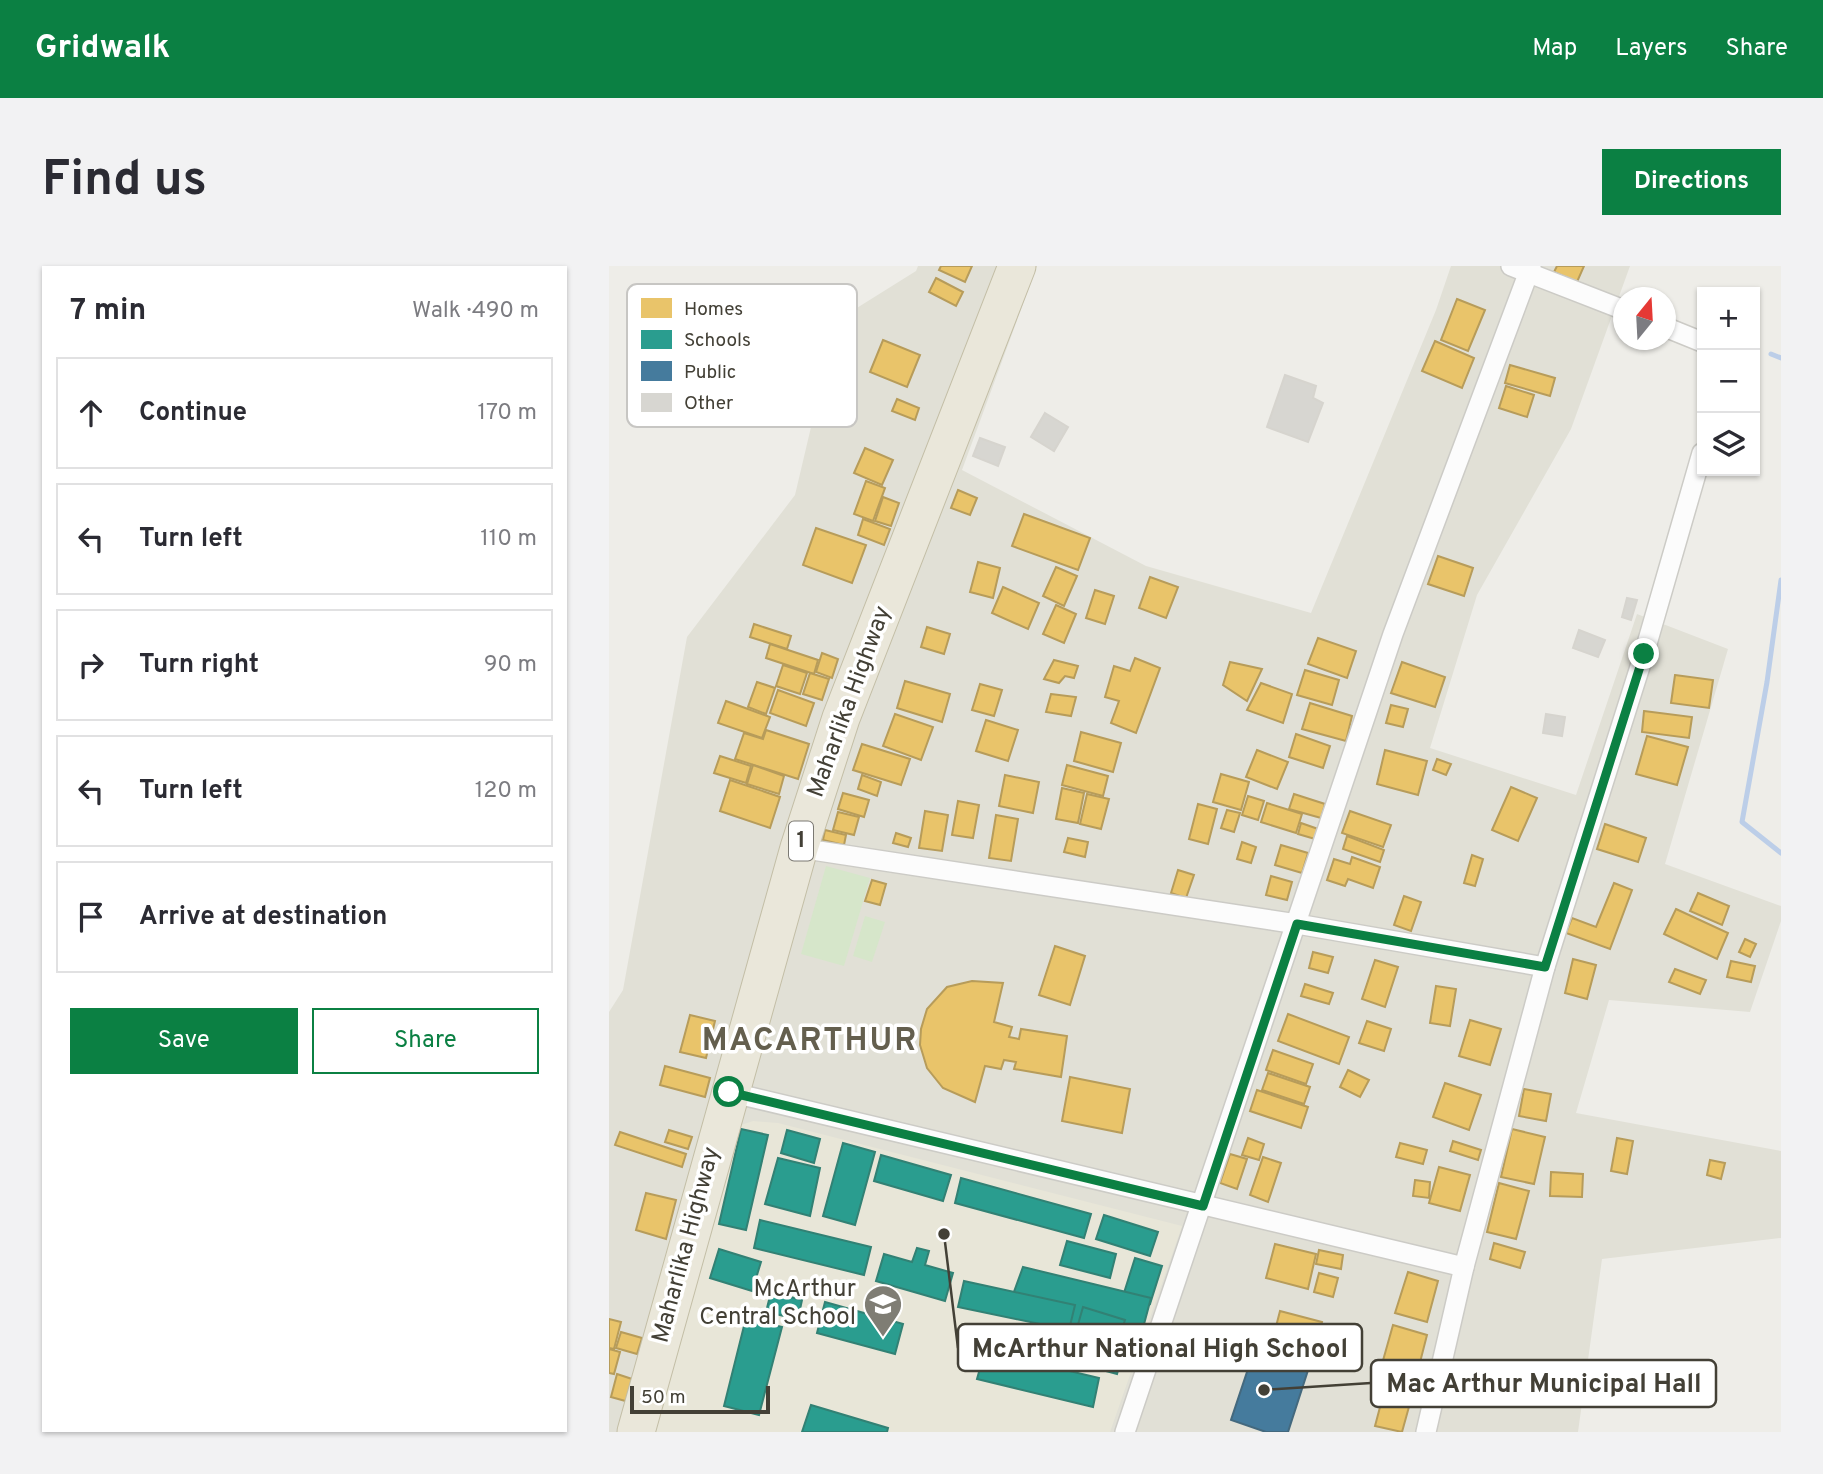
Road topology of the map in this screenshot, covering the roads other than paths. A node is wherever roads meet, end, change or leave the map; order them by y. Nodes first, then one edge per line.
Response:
1 (1017, 266) edge
2 (1523, 268) edge
3 (1613, 306) edge
4 (1676, 331) edge
5 (1697, 340) edge
6 (1697, 470) edge
7 (799, 848) junction
8 (1297, 924) junction
9 (1545, 967) junction
10 (729, 1092) junction
11 (1203, 1206) junction
12 (1464, 1267) junction
13 (636, 1432) edge
14 (1125, 1432) edge
15 (1426, 1432) edge

1 - 7 highway, Maharlika Highway / 1
2 - 3 street
2 - 8 street
4 - 5 street
6 - 9 street
7 - 8 street
7 - 10 highway, Maharlika Highway / 1
8 - 9 street
8 - 11 street
9 - 12 street
10 - 11 street
10 - 13 highway, Maharlika Highway / 1
11 - 12 street
11 - 14 street
12 - 15 street

